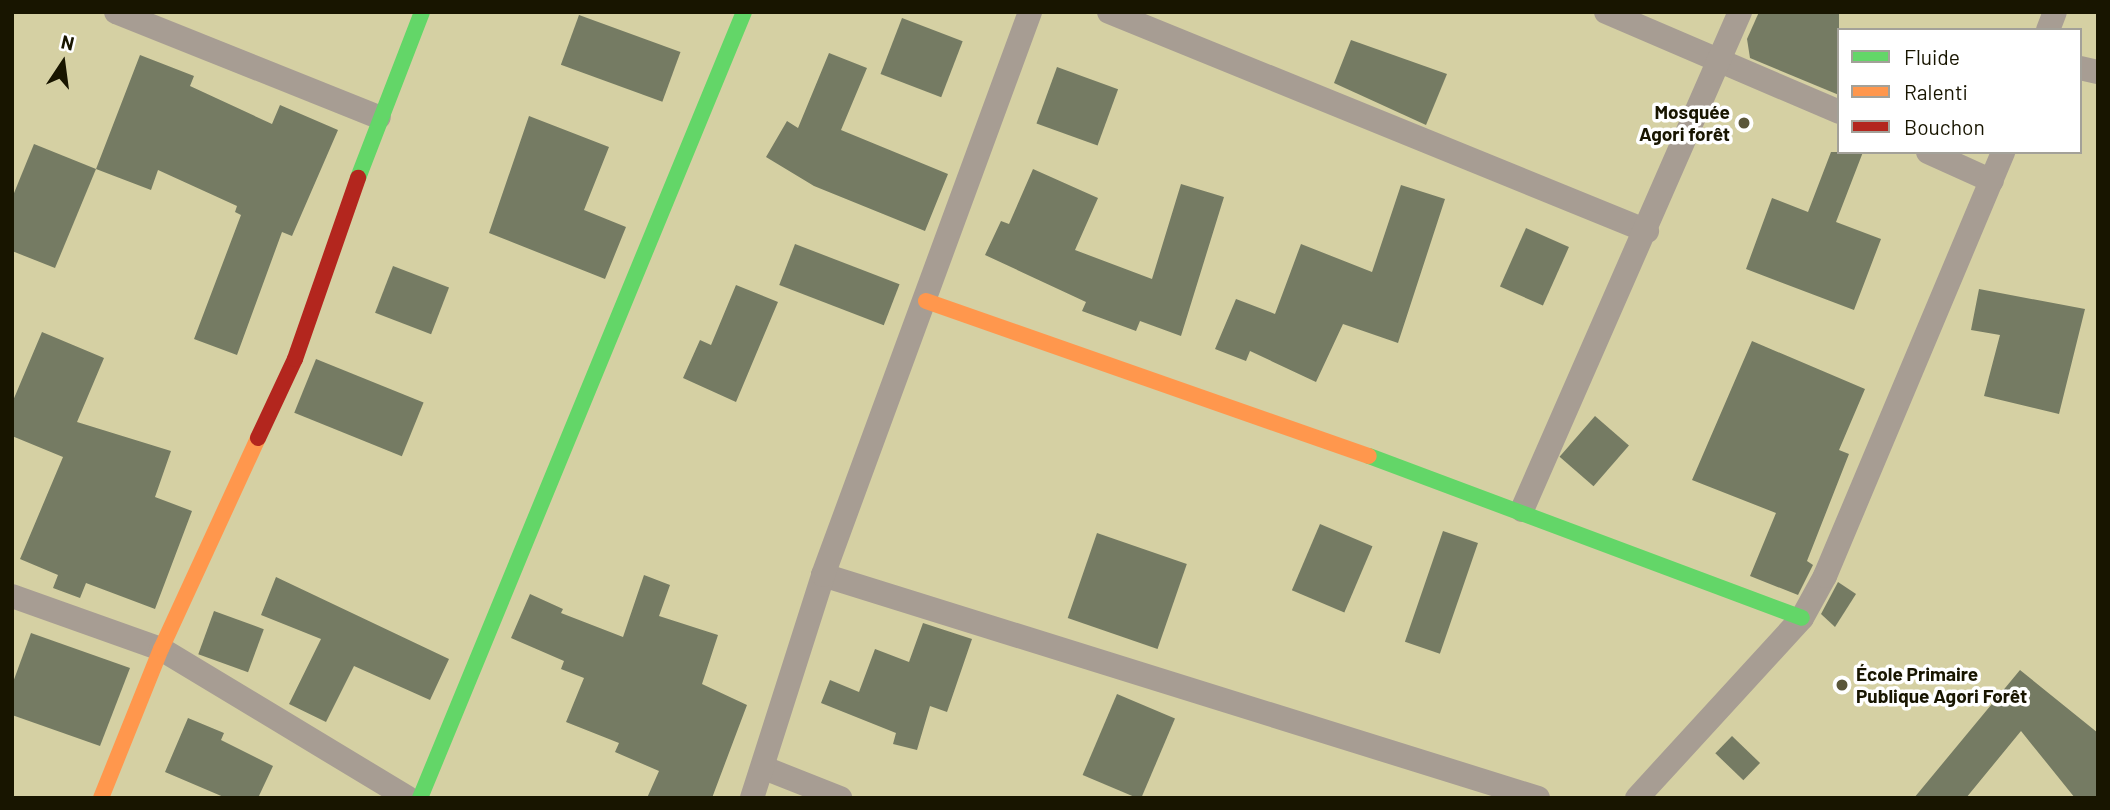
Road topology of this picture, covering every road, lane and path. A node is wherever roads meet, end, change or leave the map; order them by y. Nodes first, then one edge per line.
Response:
1 (116, 12) edge
2 (422, 12) edge
3 (744, 12) edge
4 (1030, 12) edge
5 (1109, 12) edge
6 (1606, 12) edge
7 (1740, 12) edge
8 (1719, 59) junction
9 (1837, 111) edge
10 (379, 117) junction
11 (1932, 154) edge
12 (2002, 154) edge
13 (1992, 181) junction
14 (1647, 231) junction
15 (926, 301) junction
16 (1522, 510) junction
17 (823, 575) junction
18 (12, 596) edge
19 (1802, 618) junction
20 (160, 649) junction
21 (764, 768) junction
22 (101, 798) edge
23 (408, 798) edge
24 (420, 798) edge
25 (752, 798) edge
26 (840, 798) edge
27 (1538, 798) edge
28 (1637, 798) edge

1 - 10 street
2 - 10 street
3 - 24 street
4 - 15 street
5 - 14 street
6 - 8 street
7 - 8 street
8 - 9 street
8 - 14 street
10 - 20 street
11 - 13 street
12 - 13 street
13 - 19 street
14 - 16 street
15 - 16 street
15 - 17 street
16 - 19 street
17 - 21 street
17 - 27 street
18 - 20 street
19 - 28 street
20 - 22 street
20 - 23 street
21 - 25 street
21 - 26 street

